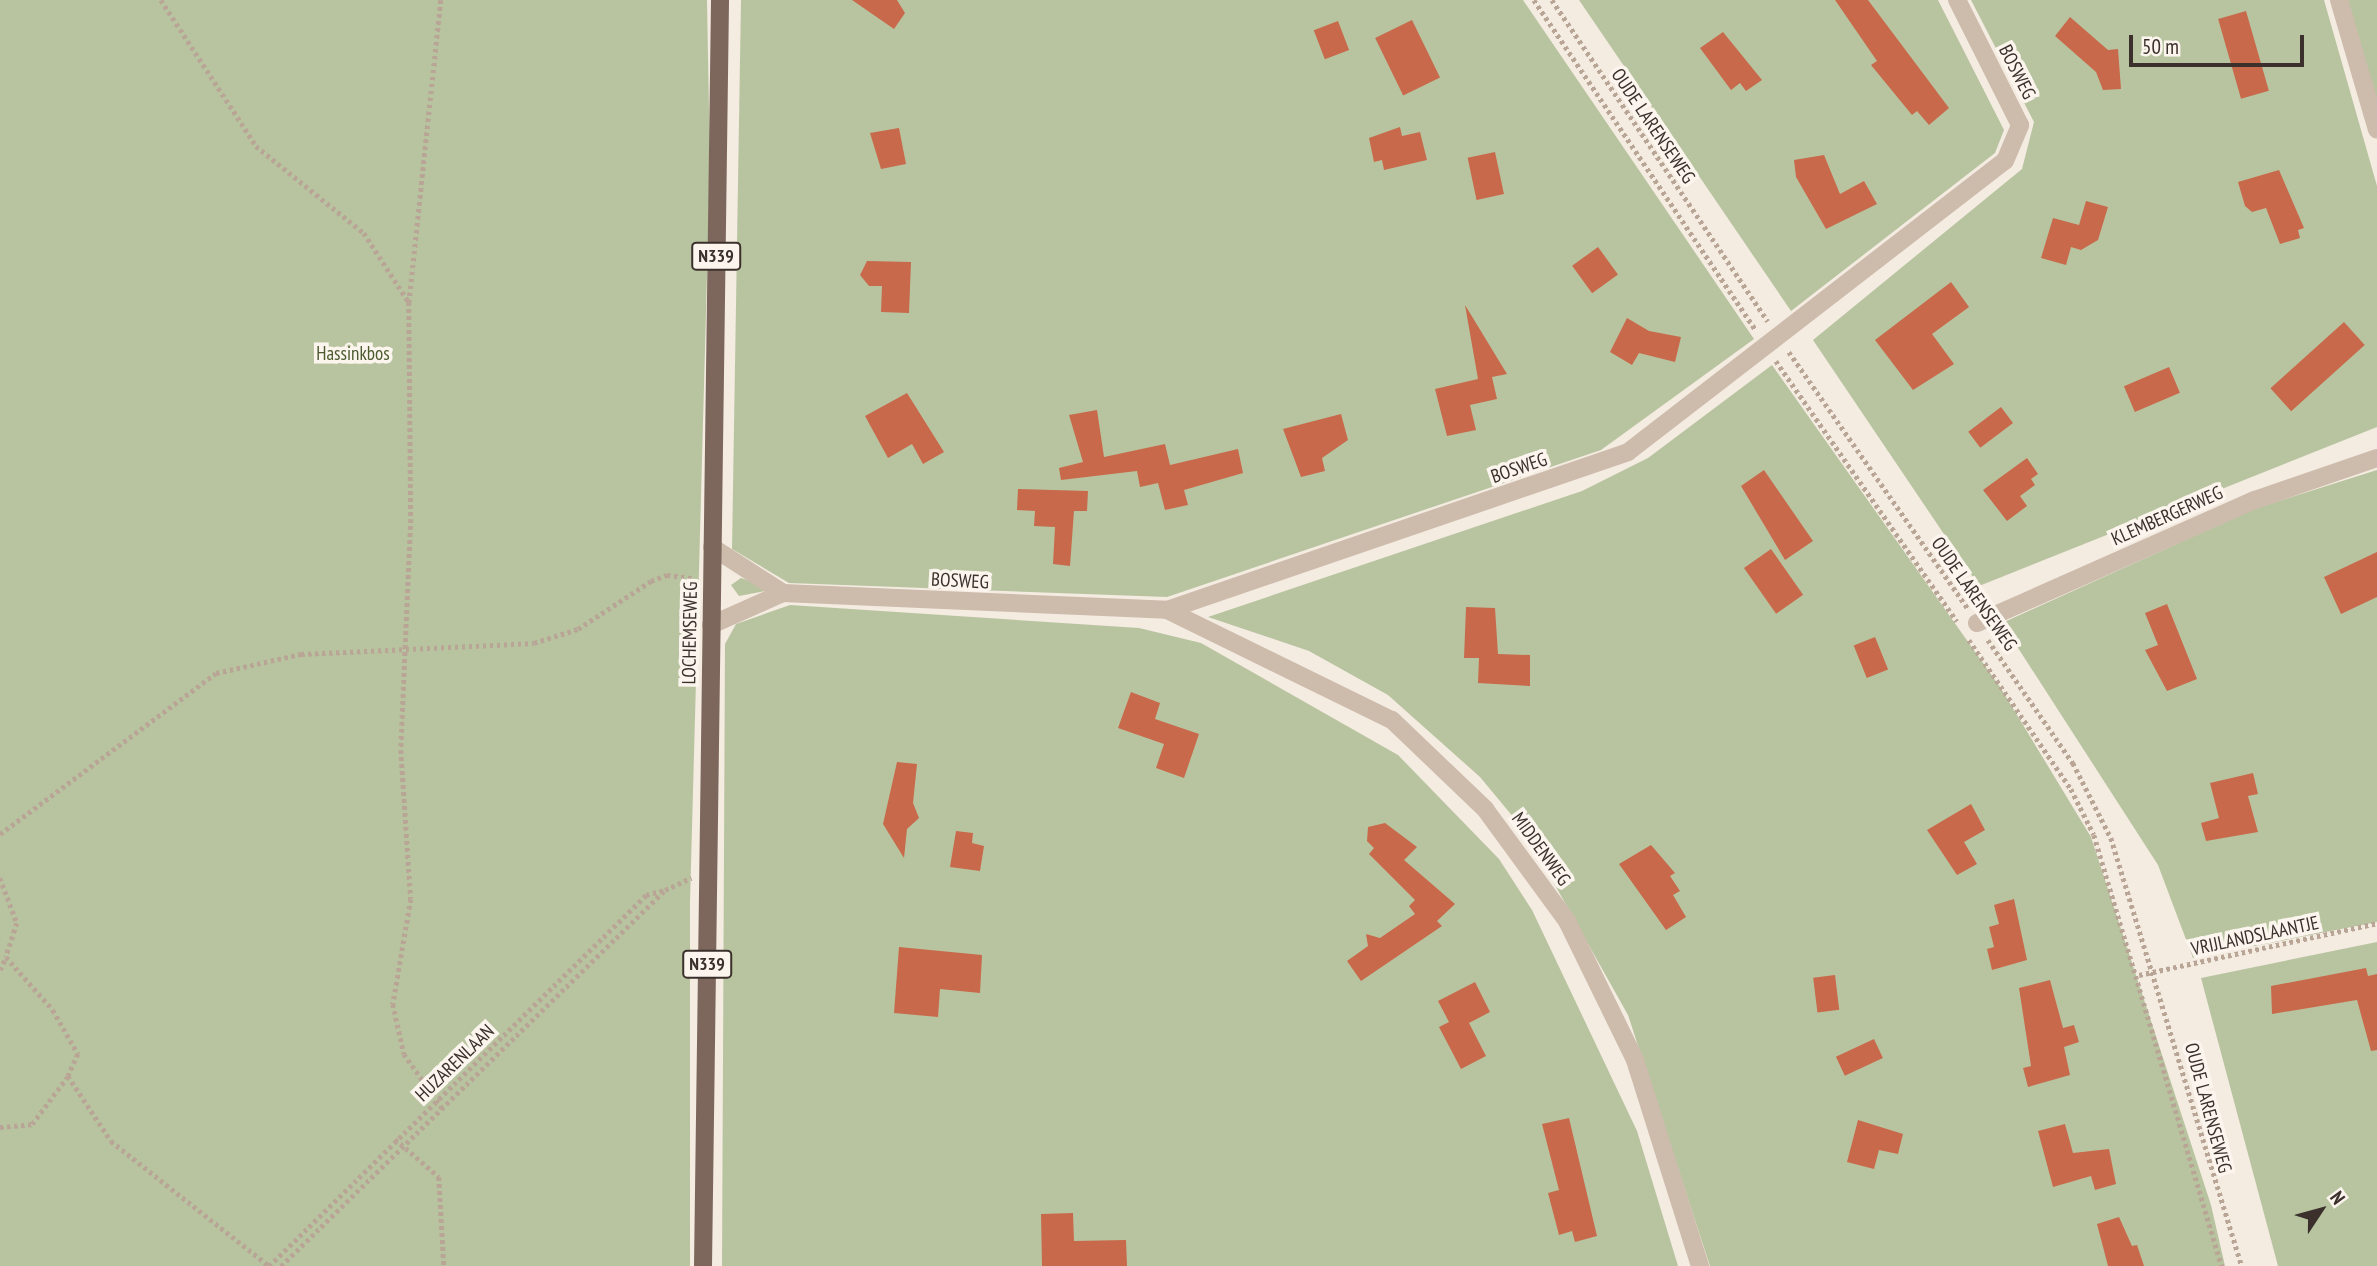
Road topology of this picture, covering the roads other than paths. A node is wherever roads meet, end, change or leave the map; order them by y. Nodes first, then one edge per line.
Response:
1 (720, 0) edge
2 (1957, 0) edge
3 (2339, 0) edge
4 (2377, 130) edge
5 (2377, 458) edge
6 (712, 547) junction
7 (783, 593) junction
8 (1167, 610) junction
9 (1977, 622) road end
10 (711, 625) junction
11 (703, 1266) edge
12 (1700, 1266) edge

1 - 6 main road, LOCHEMSEWEG / N339
2 - 8 street, BOSWEG
3 - 4 street
5 - 9 street, KLEMBERGERWEG
6 - 7 street
6 - 10 main road, LOCHEMSEWEG / N339
7 - 8 street, BOSWEG
7 - 10 street, BOSWEG
8 - 12 street, MIDDENWEG
10 - 11 main road, LOCHEMSEWEG / N339

